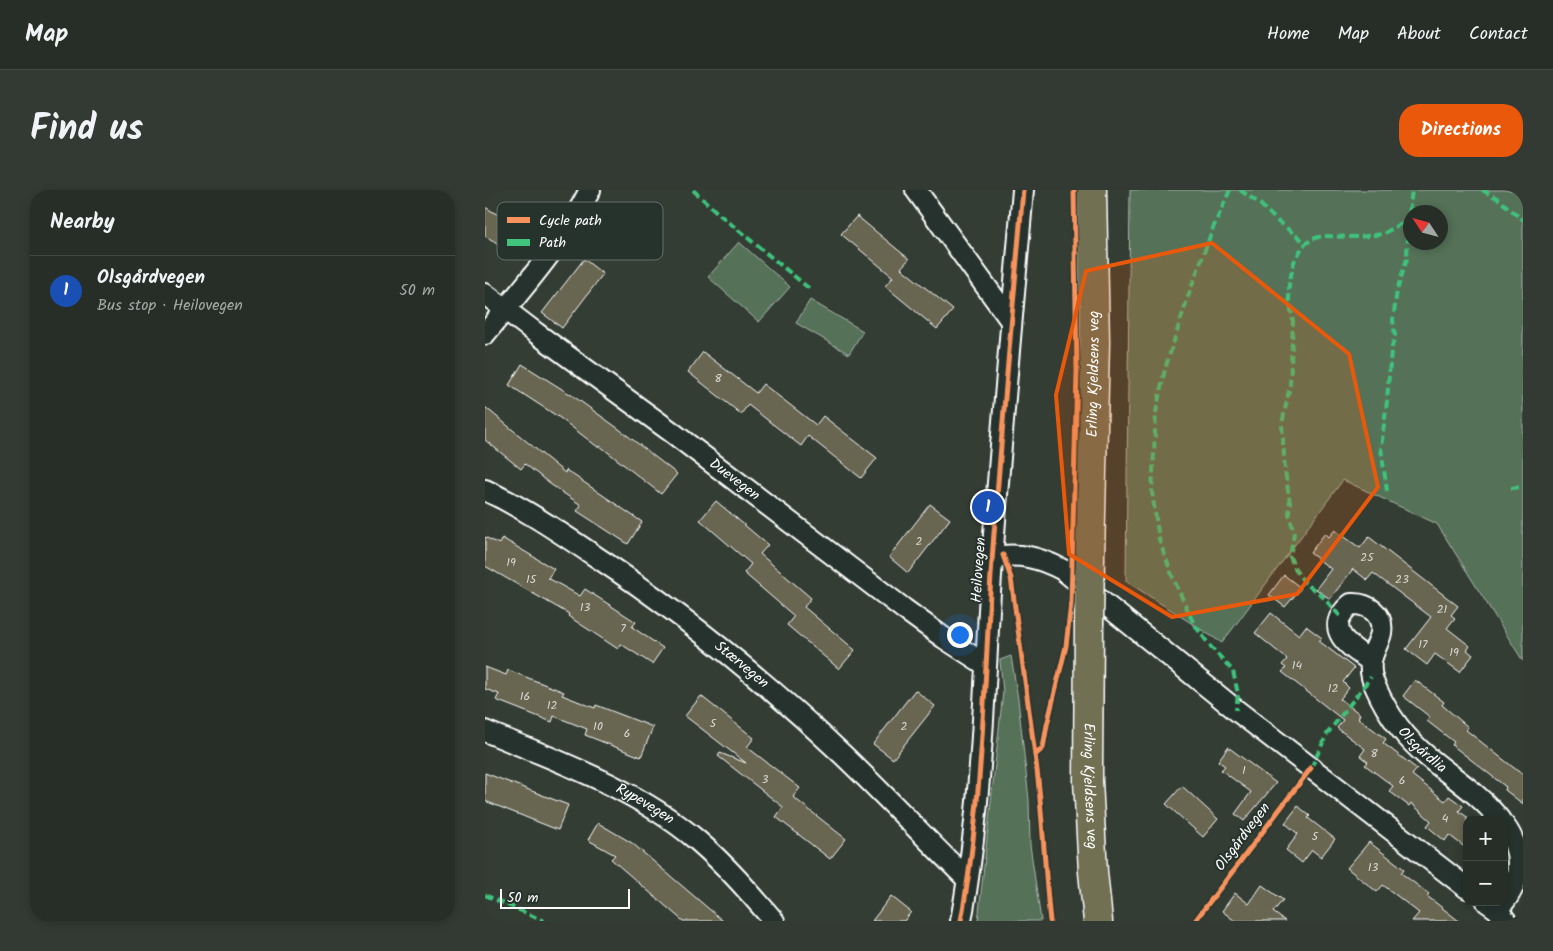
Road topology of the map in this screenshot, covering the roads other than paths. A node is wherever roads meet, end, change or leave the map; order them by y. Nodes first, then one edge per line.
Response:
1 (590, 190) edge
2 (915, 190) edge
3 (1023, 190) edge
4 (1092, 190) edge
5 (583, 202) edge
6 (546, 260) edge
7 (485, 294) edge
8 (505, 310) junction
9 (1011, 321) junction
10 (485, 334) edge
11 (485, 490) edge
12 (993, 557) junction
13 (1371, 661) dead end
14 (986, 665) junction
15 (485, 731) edge
16 (1496, 816) edge
17 (1508, 833) edge
18 (967, 879) junction
19 (1463, 885) edge
20 (1500, 907) edge
21 (1099, 920) edge
22 (775, 921) edge
23 (961, 921) edge

1 - 5 street
2 - 9 street
3 - 9 street, Heilovegen
4 - 21 highway, Erling Kjeldsens veg, bridge
6 - 8 street
7 - 8 street, Duevegen
8 - 10 street
8 - 14 street, Duevegen
9 - 12 street, Heilovegen
11 - 18 street, Stærvegen
12 - 14 street, Heilovegen
12 - 19 street
13 - 16 street, Olsgårdlia
14 - 18 street, Heilovegen
15 - 22 street, Rypevegen
17 - 20 street
18 - 23 street, Heilovegen

